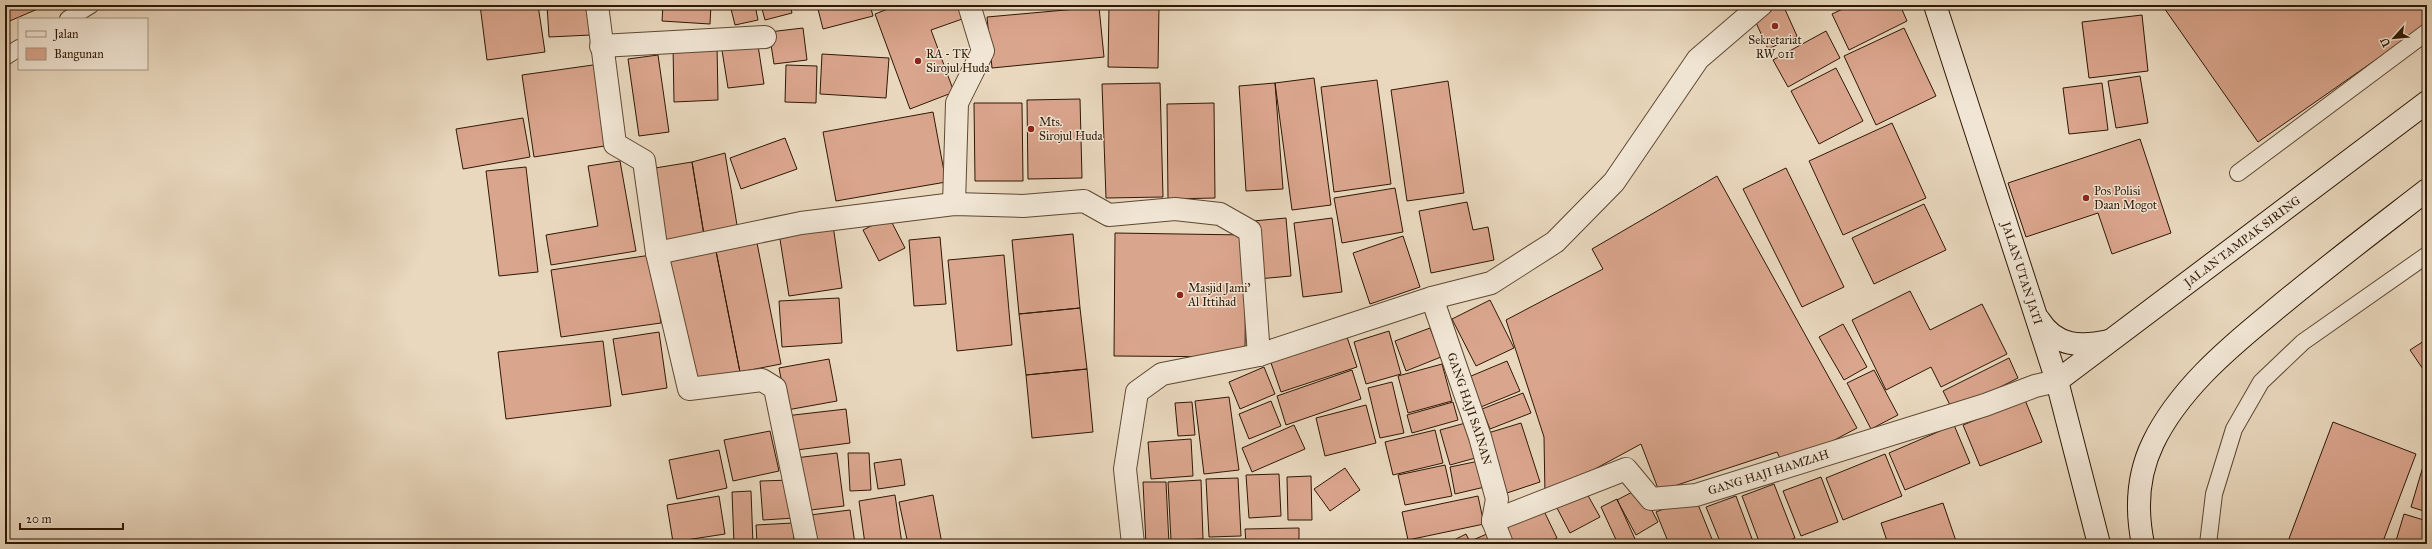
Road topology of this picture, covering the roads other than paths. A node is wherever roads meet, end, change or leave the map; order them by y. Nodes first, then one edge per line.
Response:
1 (91, 5) edge
2 (597, 5) edge
3 (969, 5) edge
4 (1761, 5) edge
5 (1935, 5) edge
6 (70, 18) edge
7 (2427, 32) edge
8 (765, 37) dead end
9 (601, 46) junction
10 (18, 49) edge
11 (5, 57) edge
12 (2427, 102) edge
13 (2238, 173) dead end
14 (2427, 190) edge
15 (954, 204) junction
16 (657, 253) junction
17 (2427, 255) edge
18 (1432, 298) junction
19 (2036, 316) junction
20 (2111, 341) junction
21 (1259, 356) junction
22 (2057, 381) junction
23 (1493, 521) junction
24 (1129, 543) edge
25 (807, 544) edge
26 (1502, 544) edge
27 (2099, 544) edge
28 (2144, 544) edge
29 (2208, 544) edge

1 - 6 lane
2 - 9 street
3 - 15 street
4 - 18 street
5 - 19 street, JALAN UTAN JATI
7 - 13 lane
8 - 9 street
9 - 16 street
10 - 11 lane
12 - 20 street, JALAN TAMPAK SIRING
14 - 28 street
15 - 16 street
15 - 21 street
16 - 25 street
17 - 29 lane
18 - 21 street
18 - 23 street, GANG HAJI SAINAN
19 - 20 street
19 - 22 street, JALAN UTAN JATI
20 - 22 street, JALAN TAMPAK SIRING
21 - 24 street
22 - 23 street, GANG HAJI HAMZAH
22 - 27 street, JALAN UTAN JATI
23 - 26 street

